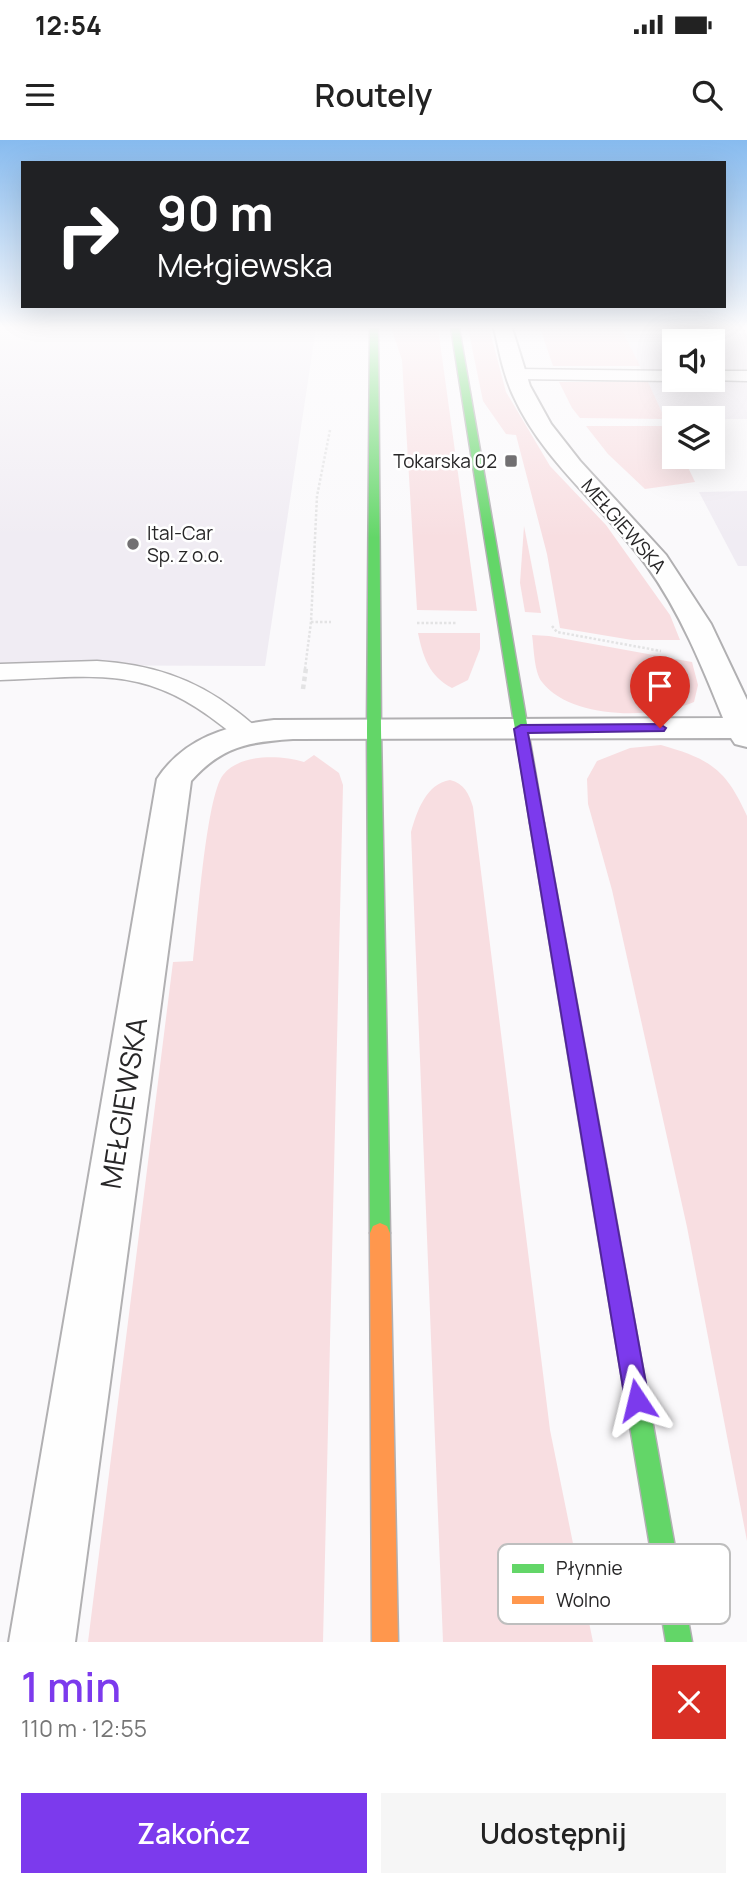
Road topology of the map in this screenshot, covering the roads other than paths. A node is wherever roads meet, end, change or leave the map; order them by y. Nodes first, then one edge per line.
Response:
1 (374, 398) edge
2 (467, 398) edge
3 (525, 398) edge
4 (0, 673) edge
5 (521, 729) junction
6 (374, 730) junction
7 (746, 731) edge
8 (246, 732) junction
9 (662, 1544) edge
10 (676, 1624) edge
11 (42, 1642) edge
12 (385, 1642) edge
13 (679, 1642) edge

1 - 6 main road
2 - 5 main road
3 - 7 street, MEŁGIEWSKA
4 - 8 lane
5 - 6 street, MEŁGIEWSKA
5 - 7 street, MEŁGIEWSKA
5 - 9 main road
6 - 8 street, MEŁGIEWSKA
6 - 12 main road
8 - 11 street, MEŁGIEWSKA
10 - 13 main road

